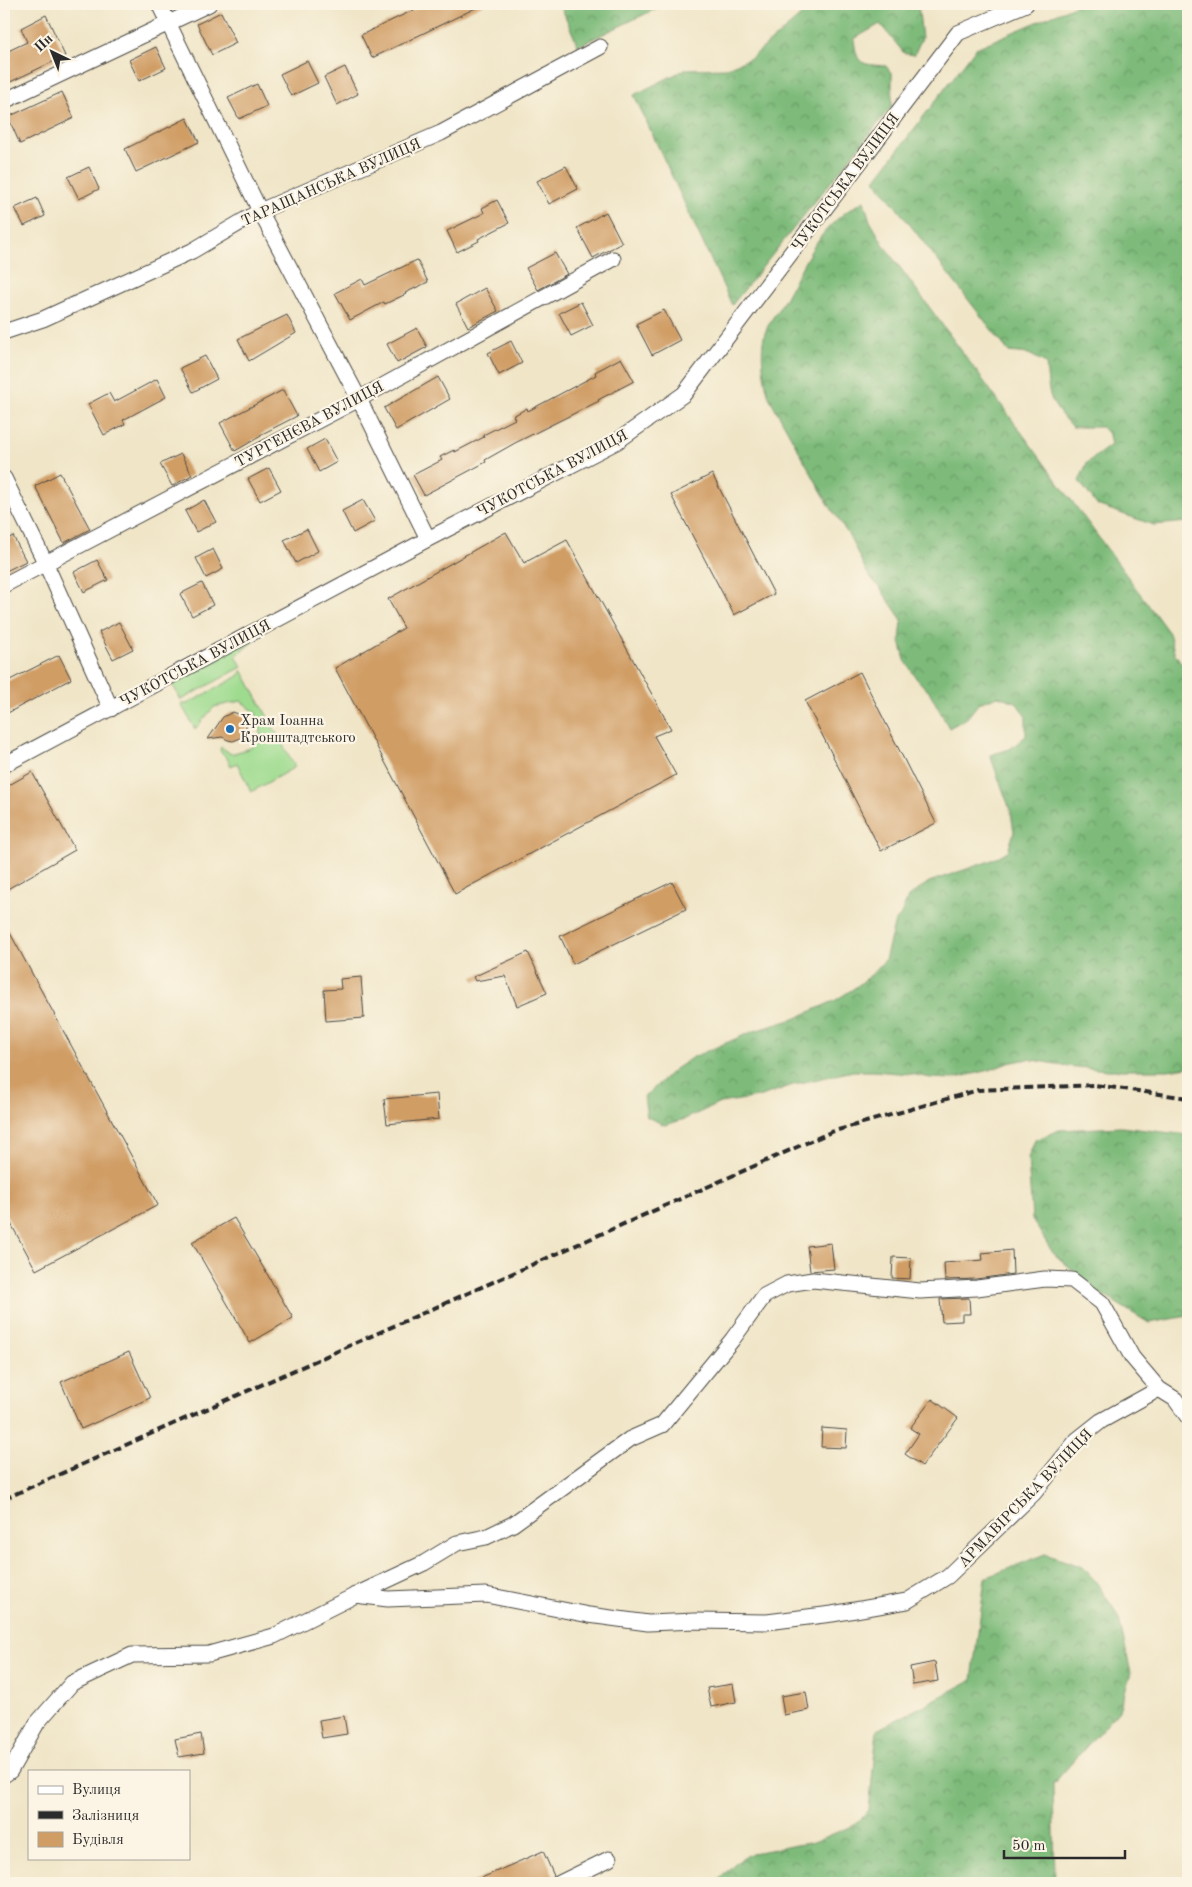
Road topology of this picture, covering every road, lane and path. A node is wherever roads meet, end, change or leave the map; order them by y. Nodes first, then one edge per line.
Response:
1 (159, 4) edge
2 (208, 4) edge
3 (1026, 4) edge
4 (168, 23) junction
5 (600, 48) dead end
6 (4, 101) edge
7 (260, 211) junction
8 (613, 259) dead end
9 (4, 332) edge
10 (358, 399) junction
11 (4, 478) edge
12 (428, 539) junction
13 (45, 562) junction
14 (4, 585) edge
15 (111, 708) junction
16 (4, 765) edge
17 (1159, 1389) junction
18 (1188, 1417) edge
19 (355, 1595) junction
20 (4, 1775) edge
21 (609, 1859) dead end
22 (560, 1883) edge

1 - 4 street
2 - 4 street
3 - 12 street, ЧУКОТСЬКА ВУЛИЦЯ
4 - 6 street
4 - 7 street
5 - 7 street, ТАРАЩАНСЬКА ВУЛИЦЯ
7 - 9 street, ТАРАЩАНСЬКА ВУЛИЦЯ
7 - 10 street
8 - 10 street, ТУРГЕНЄВА ВУЛИЦЯ
10 - 12 street
10 - 13 street, ТУРГЕНЄВА ВУЛИЦЯ
11 - 13 street
12 - 15 street, ЧУКОТСЬКА ВУЛИЦЯ
13 - 14 street, ТУРГЕНЄВА ВУЛИЦЯ
13 - 15 street
15 - 16 street, ЧУКОТСЬКА ВУЛИЦЯ
17 - 18 street
17 - 19 street, АРМАВІРСЬКА ВУЛИЦЯ
17 - 19 street
19 - 20 street
21 - 22 street

